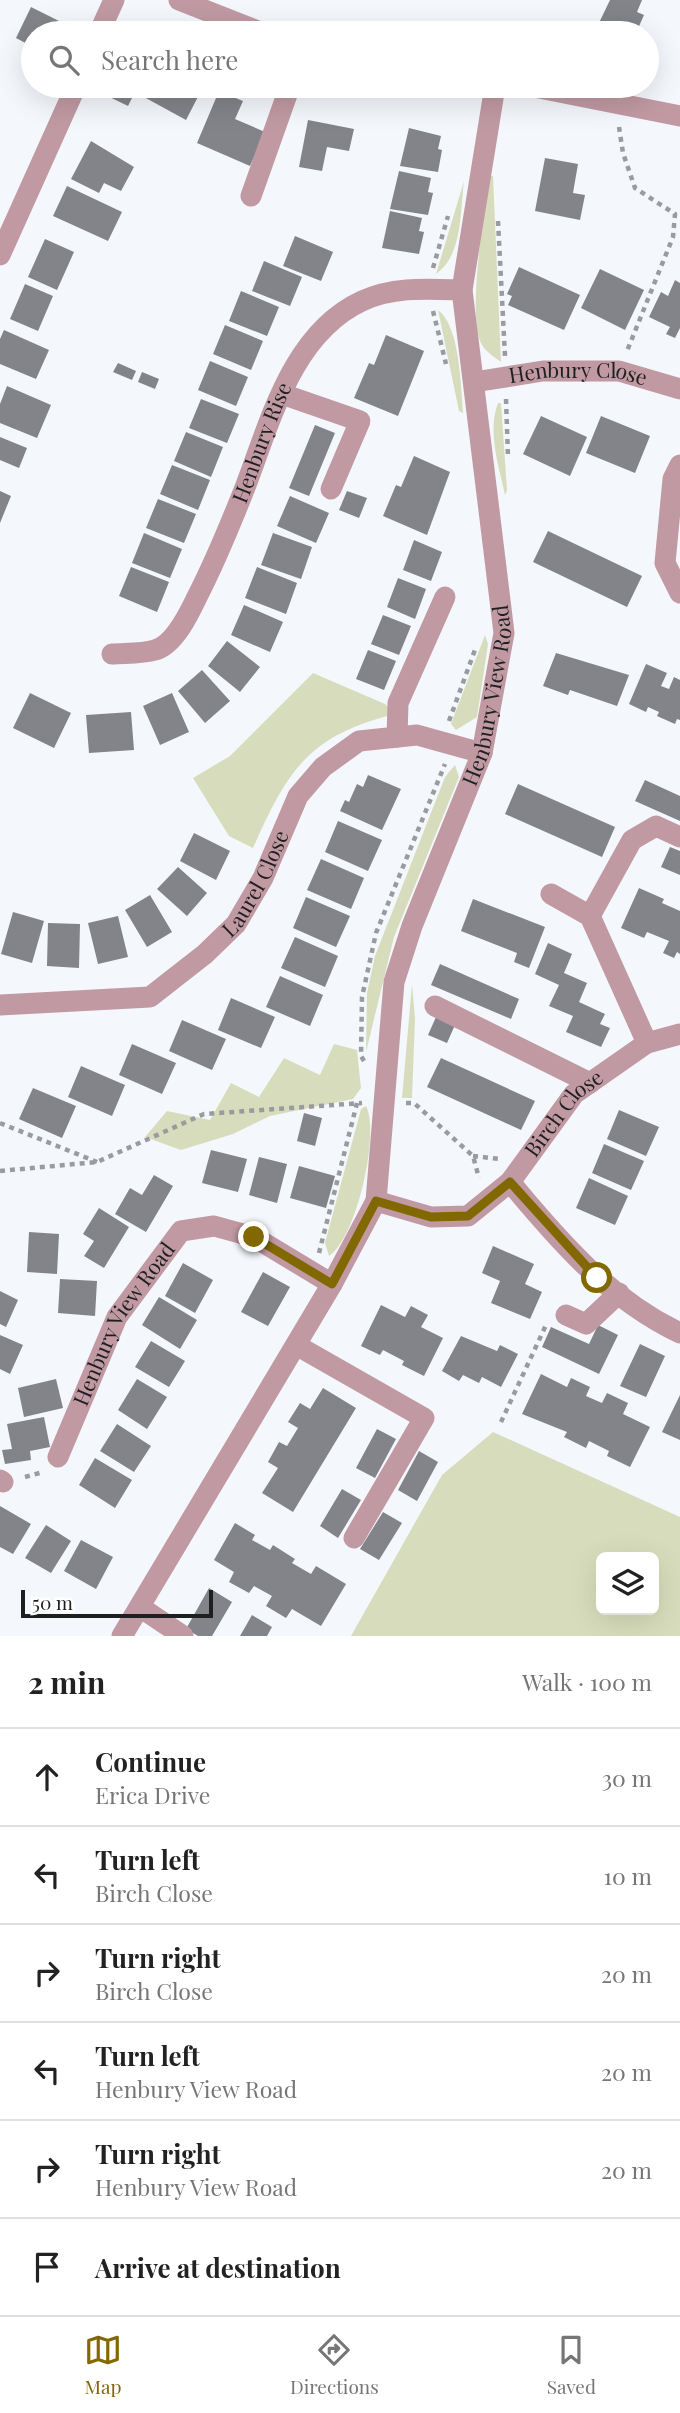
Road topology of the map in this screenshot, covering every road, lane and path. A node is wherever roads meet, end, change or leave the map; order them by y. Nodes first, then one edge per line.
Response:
1 (114, 0) edge
2 (179, 0) edge
3 (104, 21) edge
4 (232, 21) edge
5 (71, 98) edge
6 (286, 98) edge
7 (493, 98) edge
8 (594, 98) edge
9 (615, 102) junction
10 (679, 113) edge
11 (251, 196) dead end
12 (498, 211) dead end
13 (0, 255) edge
14 (462, 290) junction
15 (619, 371) junction
16 (506, 377) junction
17 (474, 382) junction
18 (680, 389) edge
19 (282, 394) junction
20 (680, 465) edge
21 (509, 470) dead end
22 (331, 489) dead end
23 (680, 593) edge
24 (445, 597) dead end
25 (478, 642) dead end
26 (113, 654) dead end
27 (397, 737) junction
28 (441, 742) junction
29 (482, 753) junction
30 (680, 837) edge
31 (551, 894) dead end
32 (590, 916) junction
33 (0, 1005) edge
34 (435, 1006) dead end
35 (680, 1034) edge
36 (647, 1043) junction
37 (590, 1083) junction
38 (387, 1101) junction
39 (357, 1103) junction
40 (0, 1123) edge
41 (97, 1162) junction
42 (0, 1171) edge
43 (510, 1182) junction
44 (376, 1201) junction
45 (481, 1205) junction
46 (325, 1279) junction
47 (619, 1293) junction
48 (557, 1318) joint
49 (680, 1333) edge
50 (296, 1345) junction
51 (501, 1422) dead end
52 (58, 1457) joint
53 (2, 1481) edge
54 (354, 1538) dead end
55 (139, 1607) junction
56 (122, 1636) edge
57 (183, 1636) edge

1 - 3 street
2 - 4 street
5 - 13 street
6 - 11 street
7 - 14 street, Henbury View Road
8 - 9 street
9 - 10 street
9 - 15 path
12 - 16 path
14 - 17 street, Henbury View Road
14 - 19 street, Henbury Rise
15 - 16 street, Henbury Close
15 - 18 street, Henbury Close
16 - 17 street, Henbury Close
16 - 21 path
17 - 29 street, Henbury View Road
19 - 22 street
19 - 26 street, Henbury Rise
20 - 23 street
24 - 27 street
25 - 28 path
27 - 28 street, Laurel Close
27 - 33 street, Laurel Close
28 - 29 street, Laurel Close
29 - 38 street, Henbury View Road
30 - 32 street
31 - 32 street
32 - 36 street
34 - 37 street
35 - 36 street, Birch Close
36 - 37 street, Birch Close
37 - 43 street, Birch Close
38 - 39 path
38 - 44 street, Henbury View Road
38 - 45 path
39 - 41 path
39 - 46 path
40 - 41 path
41 - 42 path
43 - 45 street, Birch Close
43 - 47 street
44 - 45 street, Birch Close
44 - 46 street, Henbury View Road
46 - 50 street, Henbury View Road
46 - 52 street, Henbury View Road
47 - 48 street
47 - 49 street
48 - 51 path
50 - 54 street
50 - 55 street, Henbury View Road
52 - 53 path
55 - 56 street, Henbury View Road
55 - 57 street

